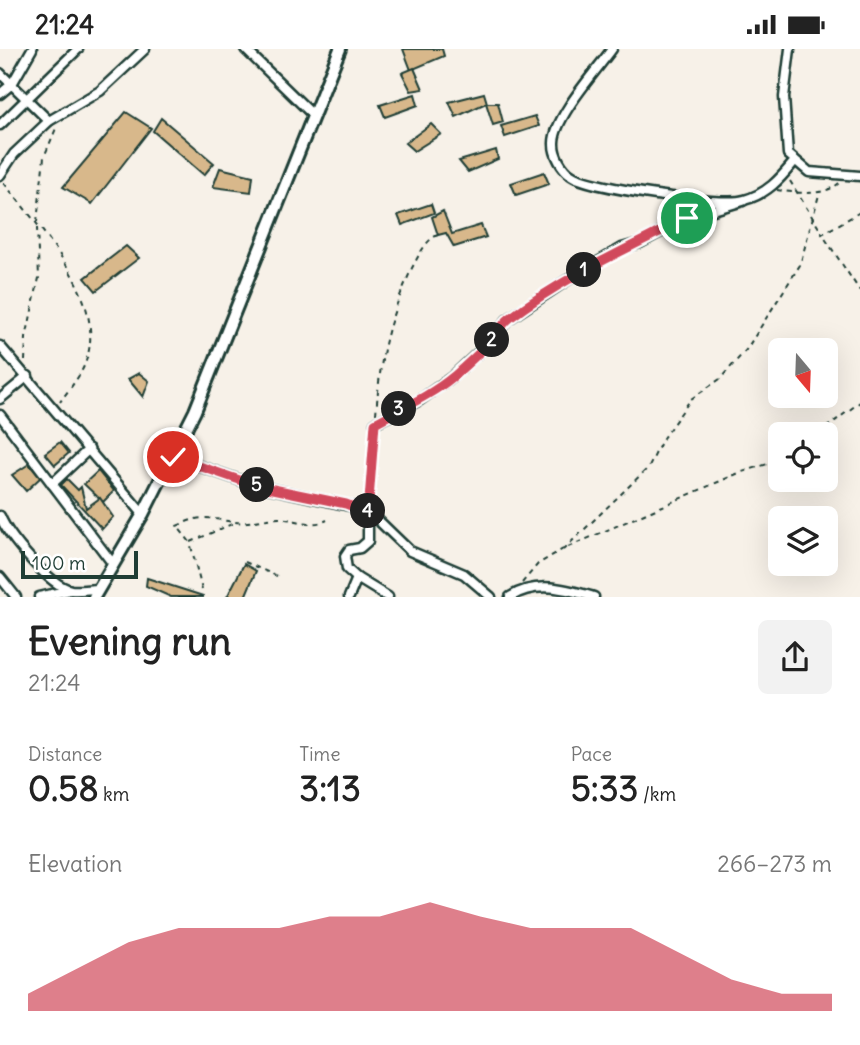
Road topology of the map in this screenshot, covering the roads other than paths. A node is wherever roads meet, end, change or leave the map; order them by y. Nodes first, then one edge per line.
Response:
1 (78, 49) edge
2 (145, 49) edge
3 (245, 49) edge
4 (340, 49) edge
5 (612, 49) edge
6 (790, 49) edge
7 (29, 50) edge
8 (0, 73) edge
9 (12, 84) junction
10 (0, 94) edge
11 (26, 99) junction
12 (314, 116) junction
13 (49, 121) junction
14 (0, 125) edge
15 (794, 162) junction
16 (0, 176) edge
17 (860, 176) edge
18 (743, 201) junction
19 (0, 346) edge
20 (28, 376) junction
21 (0, 399) edge
22 (0, 415) edge
23 (375, 423) road end
24 (89, 449) junction
25 (173, 457) junction
26 (51, 484) junction
27 (368, 513) junction
28 (143, 514) junction
29 (0, 516) edge
30 (113, 564) junction
31 (0, 577) edge
32 (358, 578) junction
33 (70, 590) junction
34 (96, 593) edge
35 (511, 596) edge
36 (16, 597) edge
37 (39, 597) edge
38 (349, 597) edge
39 (388, 597) edge
40 (491, 597) edge
41 (594, 597) edge

1 - 11 street
2 - 13 street
3 - 12 street
4 - 12 main road
5 - 18 street
6 - 15 street
7 - 9 street
8 - 9 street
9 - 10 street
9 - 11 street
11 - 13 street
11 - 14 street
12 - 25 main road
13 - 16 street
15 - 17 street
15 - 18 street
18 - 23 street
19 - 20 street
20 - 21 street
20 - 24 street
22 - 26 street
24 - 26 street
24 - 28 street
25 - 27 street
25 - 28 main road
26 - 30 street
27 - 32 street
27 - 40 street
28 - 30 main road
29 - 33 street
30 - 34 main road
31 - 36 street
32 - 38 street
32 - 39 street
33 - 34 street
33 - 37 street
35 - 41 street

